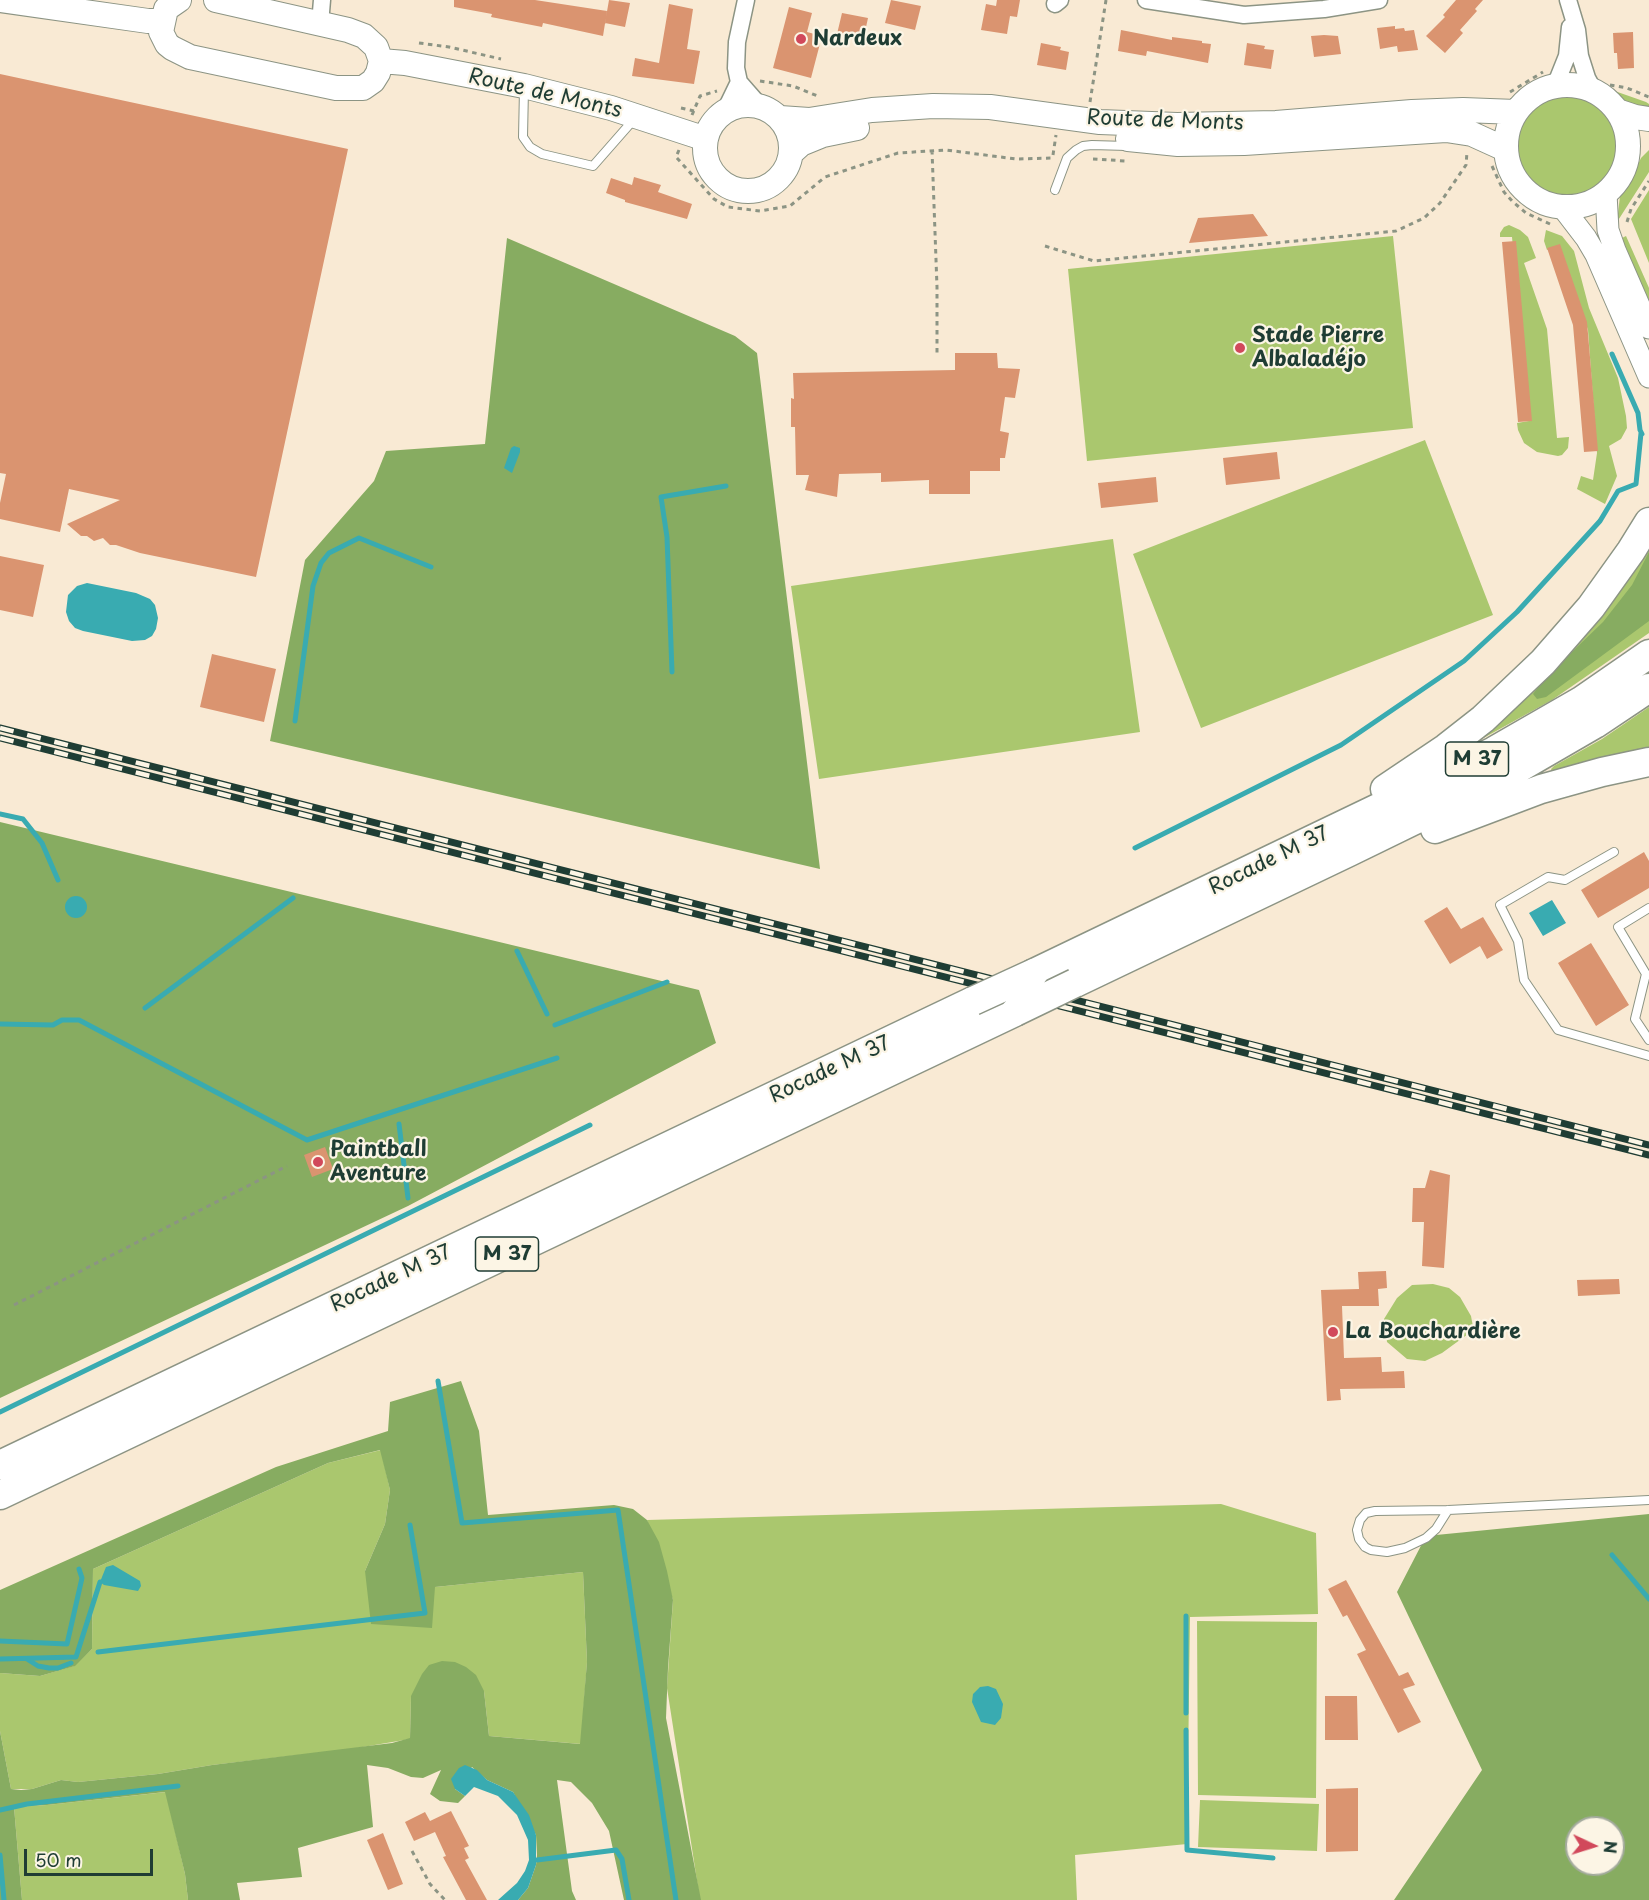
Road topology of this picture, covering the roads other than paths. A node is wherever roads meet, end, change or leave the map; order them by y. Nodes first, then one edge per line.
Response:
1 (0, 0) edge
2 (179, 0) edge
3 (216, 0) edge
4 (746, 0) edge
5 (1146, 0) edge
6 (1378, 0) edge
7 (1570, 6) edge
8 (321, 12) edge
9 (162, 21) junction
10 (381, 61) junction
11 (739, 82) junction
12 (524, 86) junction
13 (1555, 86) junction
14 (1600, 86) junction
15 (1512, 102) junction
16 (1617, 111) junction
17 (770, 112) junction
18 (724, 113) junction
19 (637, 116) junction
20 (1649, 119) edge
21 (706, 139) junction
22 (1649, 141) edge
23 (1178, 144) junction
24 (791, 153) junction
25 (1497, 155) junction
26 (1628, 157) junction
27 (1055, 190) dead end
28 (1606, 194) junction
29 (1558, 217) junction
30 (1649, 328) edge
31 (1649, 376) edge
32 (1649, 522) edge
33 (1649, 654) edge
34 (1649, 688) edge
35 (1649, 762) edge
36 (1296, 848) junction
37 (1349, 852) junction
38 (1614, 852) dead end
39 (1649, 908) edge
40 (1647, 973) edge
41 (1649, 1041) edge
42 (1649, 1056) edge
43 (0, 1465) edge
44 (0, 1495) edge
45 (1649, 1500) edge
46 (1448, 1510) junction

1 - 9 main road
2 - 9 main road
3 - 8 main road
4 - 11 street
5 - 6 street
7 - 13 street
7 - 14 street
8 - 10 main road
9 - 10 main road
10 - 12 main road, Route de Monts
11 - 17 street
11 - 18 street
12 - 19 main road, Route de Monts
12 - 19 lane
13 - 14 main road
13 - 15 main road
14 - 16 main road
15 - 17 main road, Route de Monts
15 - 25 main road
16 - 20 main road
16 - 26 main road
17 - 18 main road
17 - 24 main road
18 - 21 main road
19 - 21 main road, Route de Monts
21 - 24 main road
22 - 26 main road
23 - 24 main road, Route de Monts
23 - 25 main road, Route de Monts
23 - 27 lane
25 - 29 main road
26 - 28 main road
28 - 29 main road
28 - 30 street
29 - 31 street
32 - 36 highway
33 - 36 highway, Rocade M 37 / M 37
34 - 37 highway, Rocade M 37 / M 37
35 - 37 highway
36 - 43 highway, Rocade M 37 / M 37, bridge
37 - 44 highway, Rocade M 37 / M 37, bridge
38 - 42 lane
39 - 40 lane
40 - 41 lane
45 - 46 lane
46 - 46 lane

